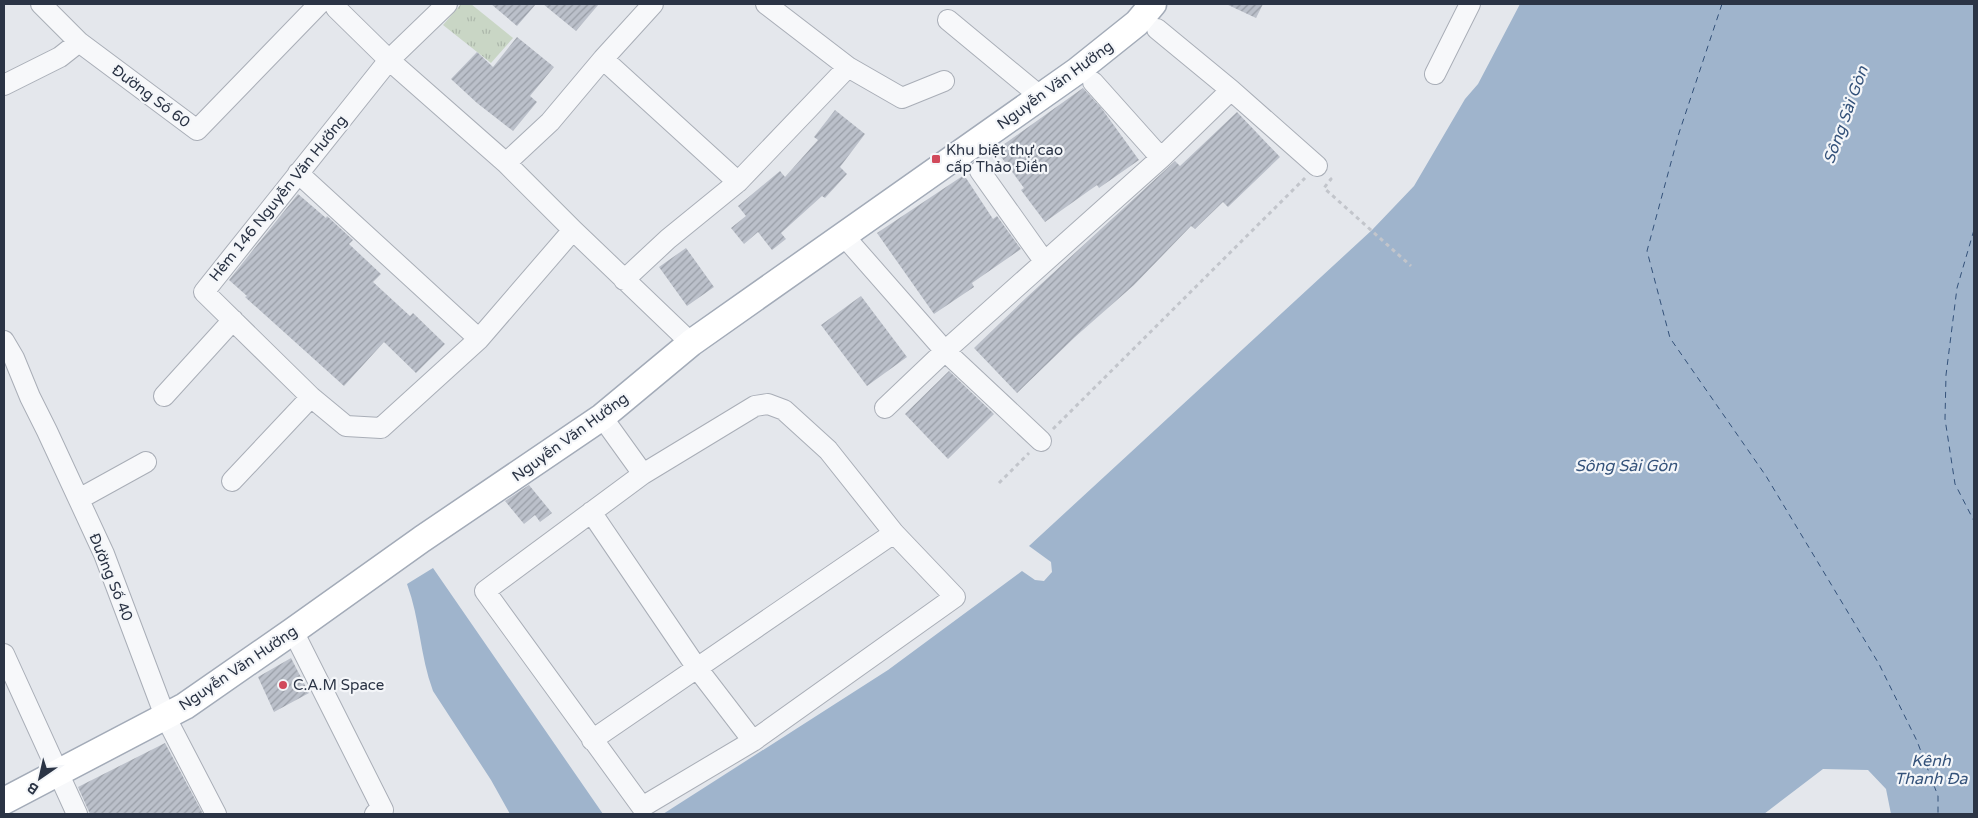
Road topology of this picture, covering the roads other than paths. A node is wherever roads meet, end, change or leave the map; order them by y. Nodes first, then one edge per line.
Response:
1 (41, 4) edge
2 (447, 4) edge
3 (654, 4) edge
4 (766, 4) edge
5 (1470, 4) edge
6 (328, 6) edge
7 (1149, 18) edge
8 (948, 20) dead end
9 (79, 42) junction
10 (603, 59) junction
11 (389, 60) junction
12 (848, 67) junction
13 (1435, 74) dead end
14 (944, 81) dead end
15 (1093, 82) dead end
16 (4, 85) edge
17 (1231, 90) junction
18 (1041, 97) junction
19 (1160, 158) junction
20 (506, 163) junction
21 (1317, 166) road end
22 (980, 171) dead end
23 (298, 173) junction
24 (738, 182) junction
25 (573, 230) junction
26 (844, 236) junction
27 (1044, 261) junction
28 (624, 280) junction
29 (233, 320) junction
30 (479, 339) junction
31 (4, 341) edge
32 (690, 343) junction
33 (945, 351) junction
34 (164, 396) dead end
35 (311, 397) junction
36 (885, 408) dead end
37 (602, 417) junction
38 (1041, 441) road end
39 (146, 462) dead end
40 (643, 474) junction
41 (232, 481) dead end
42 (78, 499) junction
43 (591, 512) junction
44 (894, 532) junction
45 (293, 632) junction
46 (4, 654) edge
47 (697, 668) junction
48 (165, 716) junction
49 (592, 740) junction
50 (753, 741) junction
51 (59, 772) junction
52 (4, 801) edge
53 (77, 814) edge
54 (216, 814) edge
55 (375, 814) edge

1 - 9 street, Đường Số 60
2 - 11 street, Hẻm 146 Nguyễn Văn Hưởng
3 - 10 street
4 - 12 street
5 - 13 street
6 - 9 street, Đường Số 60
6 - 11 street
7 - 17 street
7 - 18 main road, Nguyễn Văn Hưởng
8 - 18 street
9 - 16 street
10 - 20 street
10 - 24 street
11 - 20 street
11 - 23 street, Hẻm 146 Nguyễn Văn Hưởng
12 - 14 street
12 - 24 street
15 - 19 street
17 - 19 street
17 - 21 street
18 - 26 main road, Nguyễn Văn Hưởng
19 - 27 street
20 - 25 street
22 - 27 street
23 - 29 street, Hẻm 146 Nguyễn Văn Hưởng
23 - 30 street
24 - 28 street
25 - 28 street
25 - 30 street, Hẻm 146 Nguyễn Văn Hưởng
26 - 32 main road, Nguyễn Văn Hưởng
26 - 33 street
27 - 33 street
28 - 32 street
29 - 34 street
29 - 35 street, Hẻm 146 Nguyễn Văn Hưởng
30 - 35 street, Hẻm 146 Nguyễn Văn Hưởng
31 - 42 street, Đường Số 40
32 - 37 main road, Nguyễn Văn Hưởng
33 - 36 street
33 - 38 street
35 - 41 street
37 - 40 street
37 - 45 main road, Nguyễn Văn Hưởng
39 - 42 street
40 - 43 street
40 - 44 street
42 - 48 street, Đường Số 40
43 - 47 street
43 - 49 street
44 - 47 street
44 - 50 street
45 - 48 main road, Nguyễn Văn Hưởng
45 - 55 street
46 - 51 street
47 - 49 street
47 - 50 street
48 - 51 main road, Nguyễn Văn Hưởng
48 - 54 street, Đường Số 40
49 - 50 street
51 - 52 main road, Nguyễn Văn Hưởng
51 - 53 street

